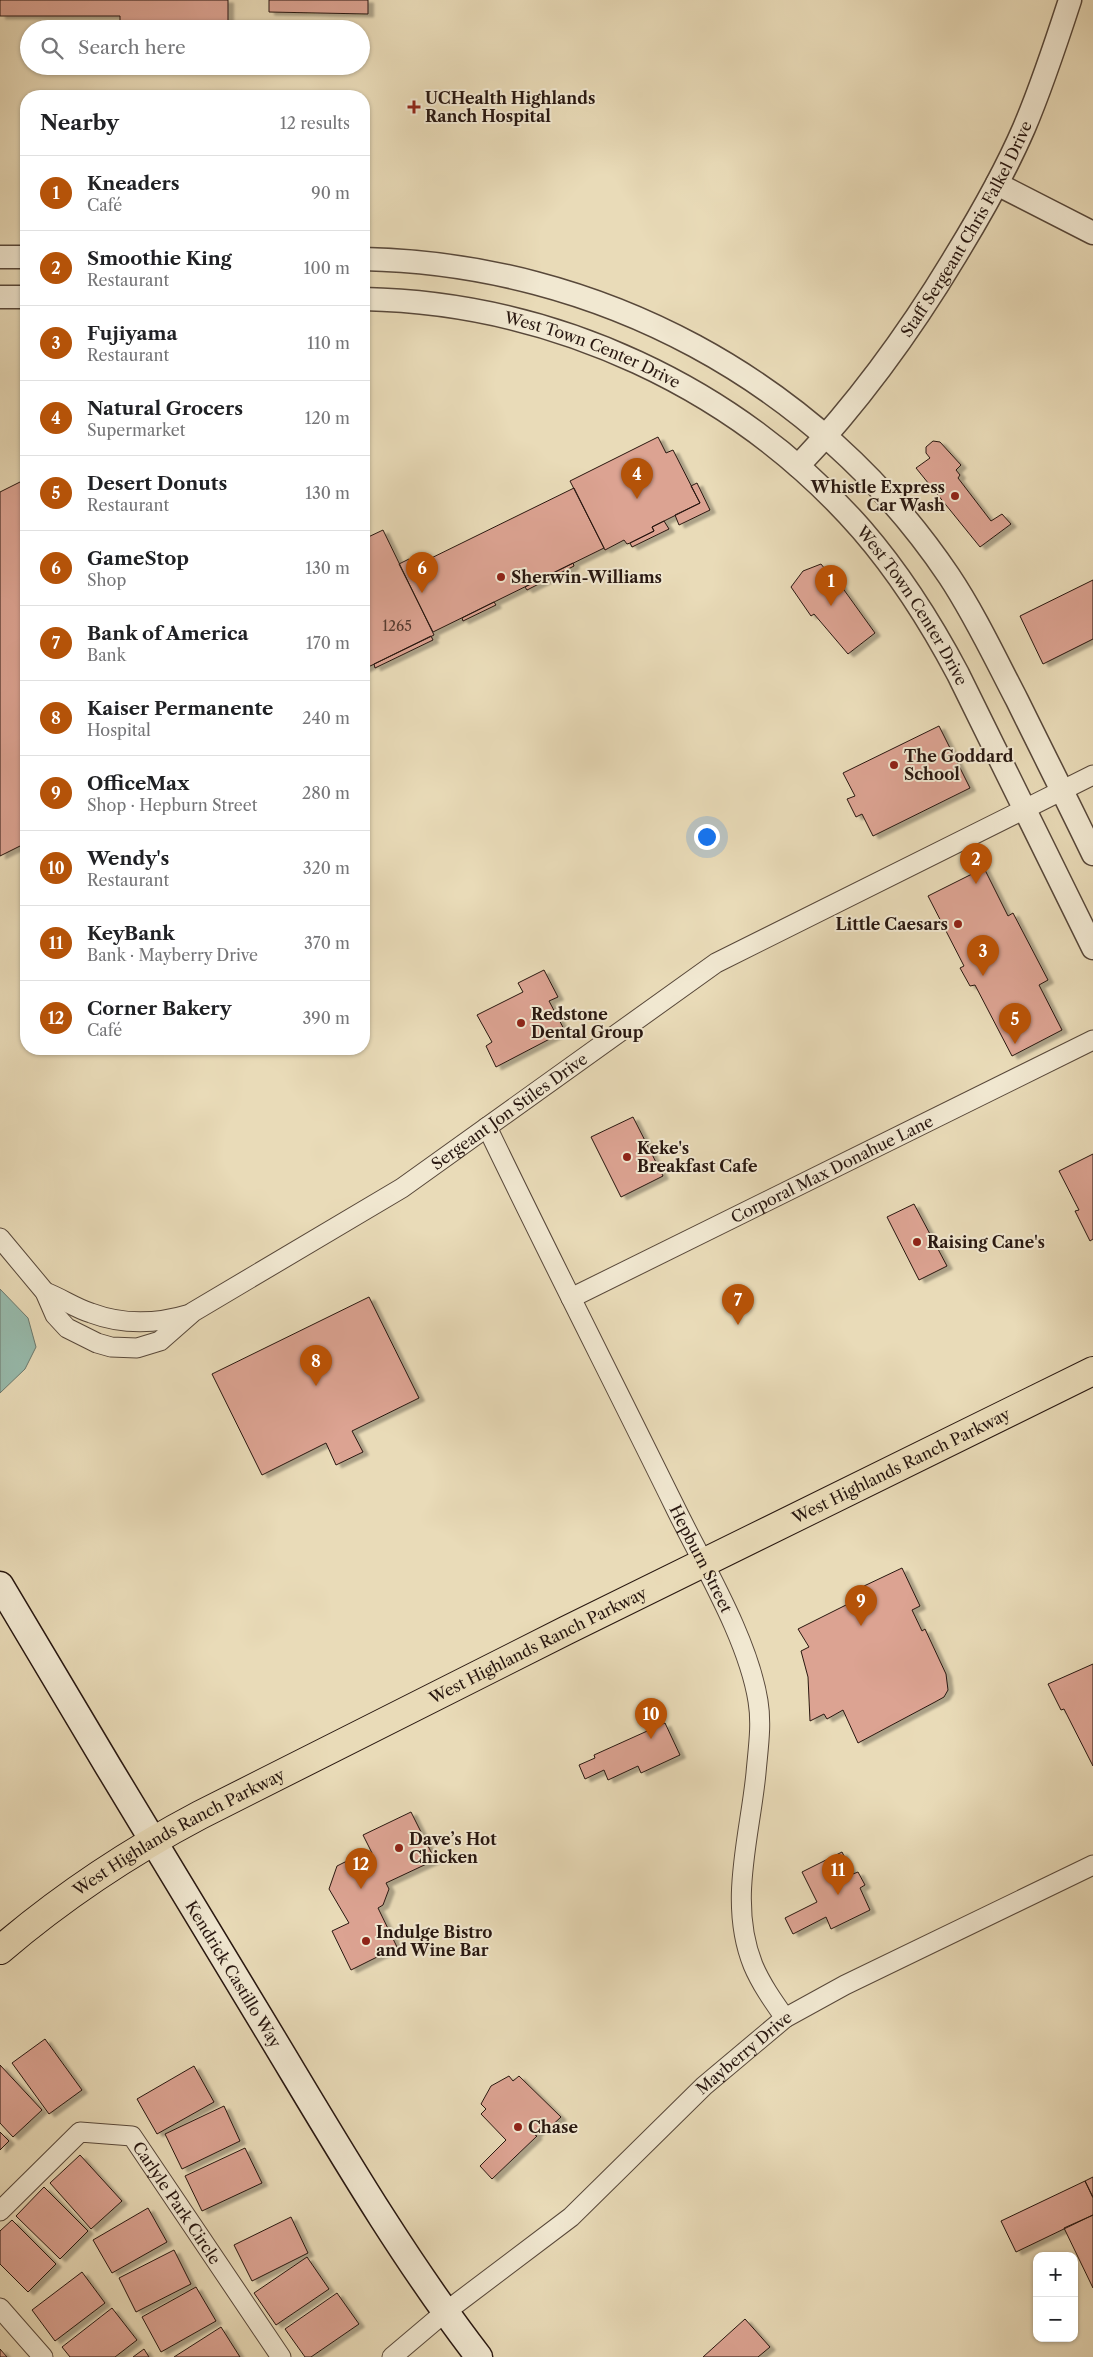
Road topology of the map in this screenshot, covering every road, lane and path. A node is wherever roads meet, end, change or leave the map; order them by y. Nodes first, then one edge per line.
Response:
1 (1070, 0) edge
2 (997, 184) junction
3 (1093, 233) edge
4 (0, 257) edge
5 (20, 257) edge
6 (370, 259) edge
7 (0, 297) edge
8 (20, 297) edge
9 (370, 299) edge
10 (826, 436) junction
11 (798, 466) junction
12 (1093, 775) edge
13 (1062, 790) junction
14 (1025, 809) junction
15 (1093, 854) edge
16 (1093, 948) edge
17 (1093, 1040) edge
18 (487, 1128) junction
19 (0, 1238) edge
20 (45, 1292) junction
21 (571, 1298) junction
22 (194, 1312) junction
23 (1093, 1371) edge
24 (703, 1563) junction
25 (0, 1585) edge
26 (152, 1841) junction
27 (1093, 1865) edge
28 (0, 1950) edge
29 (785, 2018) junction
30 (0, 2211) edge
31 (0, 2308) edge
32 (444, 2312) junction
33 (43, 2357) edge
34 (281, 2357) edge
35 (392, 2357) edge
36 (478, 2357) edge

1 - 2 street, Staff Sergeant Chris Falkel Drive
2 - 3 street
2 - 10 street, Staff Sergeant Chris Falkel Drive
4 - 5 street
6 - 10 street
7 - 8 street
9 - 11 street, West Town Center Drive
10 - 11 street, Staff Sergeant Chris Falkel Drive
10 - 13 street
11 - 14 street, West Town Center Drive
12 - 13 street, Sergeant Jon Stiles Drive
13 - 14 street, Sergeant Jon Stiles Drive
13 - 15 street
14 - 16 street, West Town Center Drive
14 - 18 street, Sergeant Jon Stiles Drive
17 - 21 street, Corporal Max Donahue Lane
18 - 21 street, Hepburn Street
18 - 22 street, Sergeant Jon Stiles Drive
19 - 20 street, Sergeant Jon Stiles Drive
20 - 22 street, Sergeant Jon Stiles Drive
20 - 22 street, Sergeant Jon Stiles Drive
21 - 24 street, Hepburn Street
23 - 24 main road, West Highlands Ranch Parkway
24 - 26 main road, West Highlands Ranch Parkway
24 - 29 street, Hepburn Street
25 - 26 main road, Kendrick Castillo Way
26 - 28 main road, West Highlands Ranch Parkway
26 - 32 main road, Kendrick Castillo Way
27 - 29 street, Mayberry Drive
29 - 32 street, Mayberry Drive
30 - 34 street, Carlyle Park Circle
31 - 33 street
32 - 35 street, Mayberry Drive
32 - 36 main road, Kendrick Castillo Way

